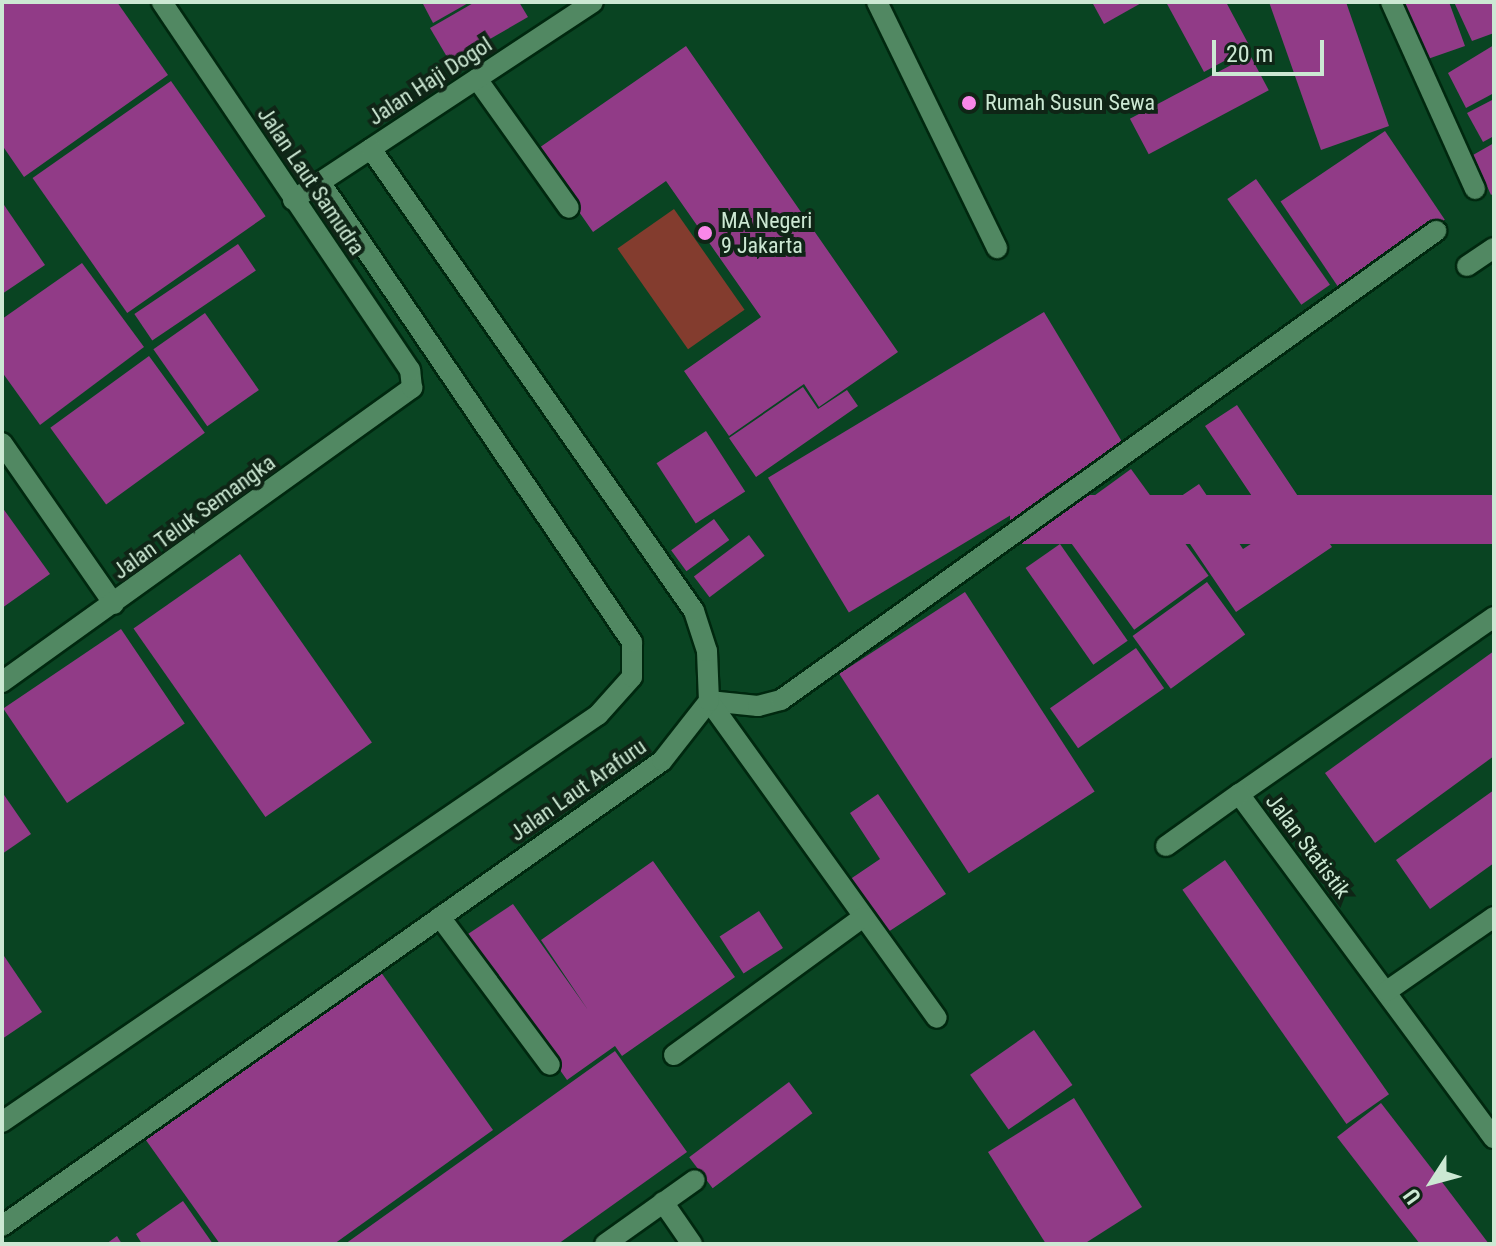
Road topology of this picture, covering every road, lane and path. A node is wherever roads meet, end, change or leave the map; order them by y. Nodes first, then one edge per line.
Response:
1 (162, 2) edge
2 (593, 2) edge
3 (877, 2) edge
4 (1391, 2) edge
5 (477, 79) junction
6 (371, 149) junction
7 (320, 182) junction
8 (1475, 189) dead end
9 (293, 200) junction
10 (569, 208) dead end
11 (1436, 231) dead end
12 (997, 248) dead end
13 (1494, 248) edge
14 (1467, 266) dead end
15 (412, 388) joint
16 (2, 443) edge
17 (114, 604) junction
18 (1494, 617) edge
19 (2, 682) edge
20 (709, 701) junction
21 (1239, 794) junction
22 (1166, 846) dead end
23 (440, 917) junction
24 (1494, 917) edge
25 (862, 918) junction
26 (1387, 991) junction
27 (937, 1018) dead end
28 (674, 1055) dead end
29 (550, 1065) dead end
30 (2, 1122) edge
31 (1494, 1138) edge
32 (695, 1180) dead end
33 (663, 1202) junction
34 (2, 1226) edge
35 (605, 1244) edge
36 (692, 1244) edge

1 - 9 street, Jalan Laut Samudra
2 - 5 street, Jalan Haji Dogol
3 - 12 street
4 - 8 street
5 - 6 street, Jalan Haji Dogol
5 - 10 street
6 - 7 street, Jalan Haji Dogol
6 - 20 street
7 - 9 street, Jalan Haji Dogol
7 - 30 street
9 - 15 street, Jalan Laut Samudra
11 - 20 street
13 - 14 street
15 - 17 street, Jalan Teluk Semangka
16 - 17 street
17 - 19 street, Jalan Teluk Semangka
18 - 21 street, Jalan Statistik
20 - 23 street, Jalan Laut Arafuru
20 - 25 street
21 - 22 street
21 - 26 street, Jalan Statistik
23 - 29 street
23 - 34 street, Jalan Laut Arafuru
24 - 26 street
25 - 27 street
25 - 28 street
26 - 31 street, Jalan Statistik
32 - 33 street
33 - 35 street
33 - 36 street

